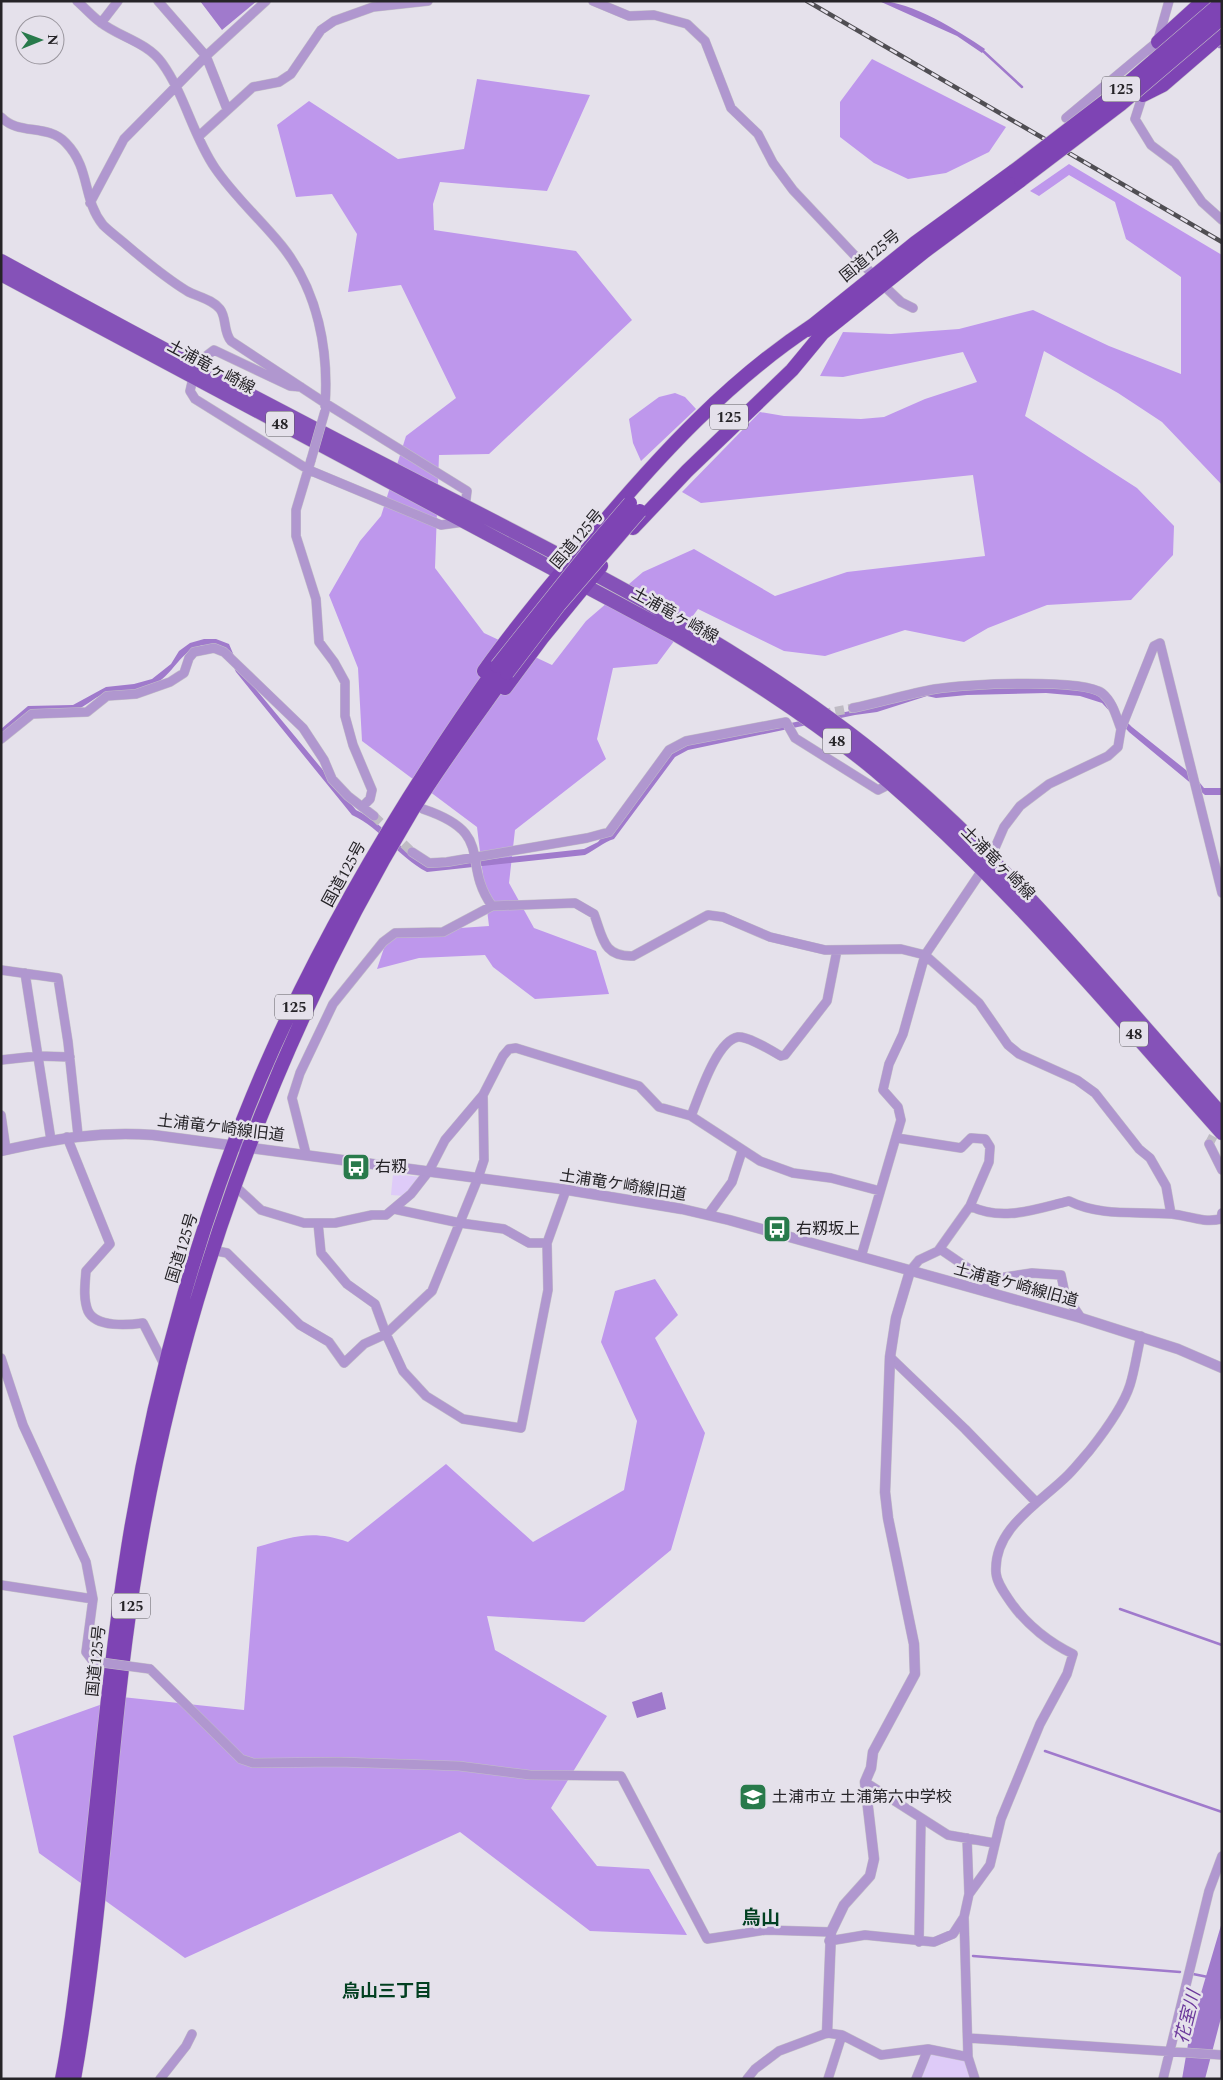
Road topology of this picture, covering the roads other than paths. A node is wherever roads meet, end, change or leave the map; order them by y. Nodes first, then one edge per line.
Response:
1 (78, 1) edge
2 (118, 1) edge
3 (158, 1) edge
4 (266, 1) edge
5 (428, 1) edge
6 (593, 1) edge
7 (1168, 1) edge
8 (1203, 1) edge
9 (1222, 2) edge
10 (1222, 18) edge
11 (100, 23) junction
12 (1222, 34) edge
13 (1158, 42) junction
14 (206, 56) junction
15 (176, 88) junction
16 (1143, 95) junction
17 (227, 109) junction
18 (1, 117) edge
19 (1066, 118) dead end
20 (1108, 120) dead end
21 (199, 136) junction
22 (1018, 175) junction
23 (90, 203) junction
24 (1222, 220) edge
25 (1, 261) edge
26 (1, 274) edge
27 (878, 280) junction
28 (913, 308) dead end
29 (819, 327) junction
30 (193, 372) junction
31 (304, 387) junction
32 (325, 407) junction
33 (310, 465) junction
34 (465, 506) junction
35 (463, 522) junction
36 (570, 561) junction
37 (559, 574) junction
38 (595, 574) junction
39 (584, 587) junction
40 (854, 708) tunnel mouth
41 (1121, 729) junction
42 (1, 739) edge
43 (890, 784) junction
44 (362, 807) junction
45 (424, 809) junction
46 (374, 816) tunnel mouth
47 (412, 852) tunnel mouth
48 (476, 857) junction
49 (991, 857) junction
50 (982, 869) junction
51 (369, 876) junction
52 (1222, 893) edge
53 (492, 906) junction
54 (837, 950) junction
55 (925, 955) junction
56 (1, 970) edge
57 (25, 973) junction
58 (38, 1056) junction
59 (70, 1057) junction
60 (1, 1060) edge
61 (483, 1095) junction
62 (1, 1115) edge
63 (1222, 1115) edge
64 (691, 1116) junction
65 (1222, 1133) edge
66 (78, 1135) junction
67 (67, 1137) junction
68 (897, 1138) junction
69 (51, 1140) junction
70 (1209, 1144) dead end
71 (235, 1145) junction
72 (249, 1147) junction
73 (4, 1150) edge
74 (742, 1151) junction
75 (306, 1154) junction
76 (1222, 1170) edge
77 (429, 1171) junction
78 (478, 1178) junction
79 (234, 1186) junction
80 (566, 1190) junction
81 (880, 1191) junction
82 (970, 1206) junction
83 (394, 1209) junction
84 (1222, 1213) edge
85 (1171, 1214) junction
86 (708, 1215) junction
87 (318, 1223) junction
88 (460, 1223) junction
89 (547, 1243) junction
90 (940, 1249) junction
91 (212, 1250) junction
92 (861, 1257) junction
93 (910, 1272) junction
94 (986, 1292) junction
95 (1081, 1318) junction
96 (386, 1334) junction
97 (1140, 1336) junction
98 (890, 1357) junction
99 (1, 1358) edge
100 (1222, 1368) edge
101 (166, 1369) junction
102 (1036, 1502) junction
103 (1, 1585) edge
104 (93, 1599) junction
105 (866, 1782) junction
106 (921, 1819) junction
107 (967, 1838) junction
108 (994, 1843) junction
109 (1222, 1856) edge
110 (969, 1894) junction
111 (964, 1917) junction
112 (830, 1937) junction
113 (919, 1942) junction
114 (827, 2033) junction
115 (192, 2034) dead end
116 (842, 2035) junction
117 (968, 2038) junction
118 (928, 2048) junction
119 (1169, 2050) junction
120 (1222, 2055) edge
121 (968, 2057) junction
122 (62, 2079) edge
123 (74, 2079) edge
124 (160, 2079) edge
125 (747, 2079) edge
126 (828, 2079) edge
127 (916, 2079) edge
128 (976, 2079) edge
129 (1163, 2079) edge

1 - 11 street
2 - 11 street
3 - 14 street
4 - 14 street
5 - 17 street
6 - 27 street
7 - 13 street
8 - 13 highway
9 - 22 highway, 国道125号 / 125, bridge
10 - 22 highway, 国道125号 / 125, bridge
11 - 15 street
12 - 16 highway
13 - 16 street
13 - 19 street
14 - 15 street
14 - 17 street
15 - 21 street
15 - 23 street
16 - 20 street
16 - 24 street
17 - 21 street
18 - 23 street
21 - 32 street
22 - 27 highway, 国道125号 / 125
23 - 31 street
25 - 30 main road, 土浦竜ヶ崎線 / 48
26 - 30 main road, 土浦竜ヶ崎線 / 48
27 - 28 street
27 - 29 highway, 国道125号 / 125
29 - 36 highway
29 - 38 highway
29 - 51 highway, 国道125号 / 125, bridge
30 - 31 street
30 - 33 street
30 - 34 main road, 土浦竜ヶ崎線 / 48
30 - 35 main road, 土浦竜ヶ崎線 / 48
31 - 32 street
32 - 33 street, bridge
32 - 34 street
33 - 35 street
33 - 44 street
34 - 36 main road, 土浦竜ヶ崎線 / 48
35 - 37 main road, 土浦竜ヶ崎線 / 48
36 - 37 highway
36 - 38 main road, 土浦竜ヶ崎線 / 48
37 - 39 main road, 土浦竜ヶ崎線 / 48
37 - 51 highway
38 - 39 highway
38 - 49 main road, 土浦竜ヶ崎線 / 48
39 - 43 main road, 土浦竜ヶ崎線 / 48
39 - 45 highway
40 - 41 street
41 - 49 street
41 - 52 street
42 - 44 street
43 - 48 street
43 - 50 main road, 土浦竜ヶ崎線 / 48
44 - 46 street
45 - 48 street
45 - 51 highway
47 - 48 street
48 - 53 street
49 - 50 street
49 - 63 main road, 土浦竜ヶ崎線 / 48
50 - 55 street
50 - 65 main road, 土浦竜ヶ崎線 / 48
51 - 71 highway, 国道125号 / 125
51 - 72 highway, 国道125号 / 125
53 - 54 street
53 - 75 street
54 - 55 street
54 - 64 street
55 - 68 street
55 - 85 street
56 - 57 street
57 - 58 street
57 - 59 street
58 - 59 street
58 - 60 street
58 - 69 street
59 - 66 street
61 - 64 street
61 - 77 street
61 - 78 street
62 - 73 street
64 - 74 street
66 - 67 street, 土浦竜ケ崎線旧道
66 - 71 street, 土浦竜ケ崎線旧道
67 - 69 street, 土浦竜ケ崎線旧道
67 - 101 street
68 - 81 street
68 - 82 street
69 - 73 street, 土浦竜ケ崎線旧道
70 - 76 street
71 - 72 street, 土浦竜ケ崎線旧道
71 - 101 highway, 国道125号 / 125
72 - 75 street, 土浦竜ケ崎線旧道
72 - 79 highway, 国道125号 / 125
74 - 81 street
74 - 86 street
75 - 77 street, 土浦竜ケ崎線旧道
77 - 78 street, 土浦竜ケ崎線旧道
77 - 83 street
78 - 80 street, 土浦竜ケ崎線旧道
78 - 88 street
79 - 87 street
79 - 91 highway, 国道125号 / 125
80 - 86 street, 土浦竜ケ崎線旧道
80 - 89 street
81 - 92 street
82 - 85 street
82 - 90 street
83 - 87 street
83 - 88 street
84 - 85 street
86 - 92 street, 土浦竜ケ崎線旧道
87 - 96 street
88 - 89 street
88 - 96 street
89 - 96 street
90 - 93 street
90 - 94 street
91 - 96 street
91 - 123 highway, 国道125号 / 125
92 - 93 street, 土浦竜ケ崎線旧道
93 - 94 street, 土浦竜ケ崎線旧道
93 - 98 street
94 - 95 street, 土浦竜ケ崎線旧道
94 - 95 street
95 - 97 street, 土浦竜ケ崎線旧道
97 - 100 street, 土浦竜ケ崎線旧道
97 - 102 street
98 - 102 street
98 - 105 street
99 - 104 street
101 - 122 highway, 国道125号 / 125
102 - 108 street
103 - 104 street
104 - 112 street, bridge
105 - 106 street
105 - 112 street
106 - 107 street
106 - 113 street
107 - 108 street
107 - 110 street
108 - 110 street
109 - 119 street
110 - 111 street
111 - 113 street
111 - 117 street
112 - 113 street
112 - 114 street
114 - 116 street
114 - 125 street
115 - 124 street
116 - 118 street
116 - 126 street
117 - 119 street
117 - 121 street
118 - 121 street
118 - 127 street
119 - 120 street
119 - 129 street
121 - 128 street

